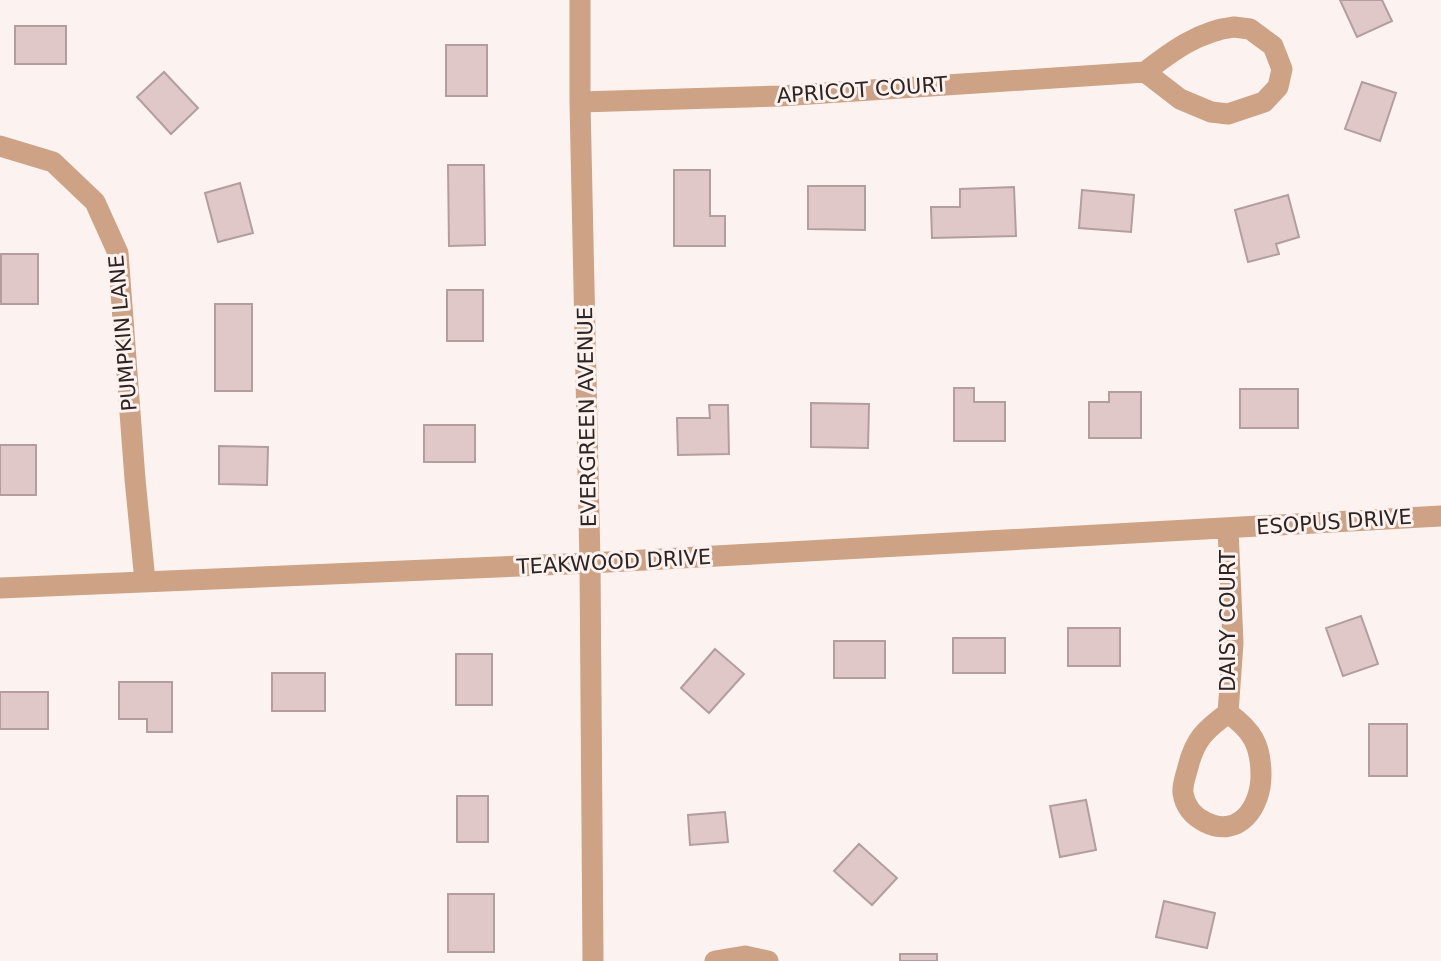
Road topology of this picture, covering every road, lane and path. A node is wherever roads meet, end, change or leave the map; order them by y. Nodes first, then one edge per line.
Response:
1 (580, 0) edge
2 (1145, 72) junction
3 (580, 102) junction
4 (0, 146) edge
5 (1441, 516) edge
6 (1228, 529) junction
7 (590, 564) junction
8 (145, 581) junction
9 (0, 589) edge
10 (1228, 713) junction
11 (593, 961) edge
12 (715, 961) edge
13 (768, 961) edge

1 - 3 street, EVERGREEN AVENUE
2 - 2 street
2 - 3 street, APRICOT COURT
3 - 7 street, EVERGREEN AVENUE
4 - 8 street, PUMPKIN LANE
5 - 6 street, ESOPUS DRIVE
6 - 7 street, TEAKWOOD DRIVE
6 - 10 street, DAISY COURT
7 - 8 street, TEAKWOOD DRIVE
7 - 11 street, EVERGREEN AVENUE
8 - 9 street, TEAKWOOD DRIVE
10 - 10 street, DAISY COURT
12 - 13 street

